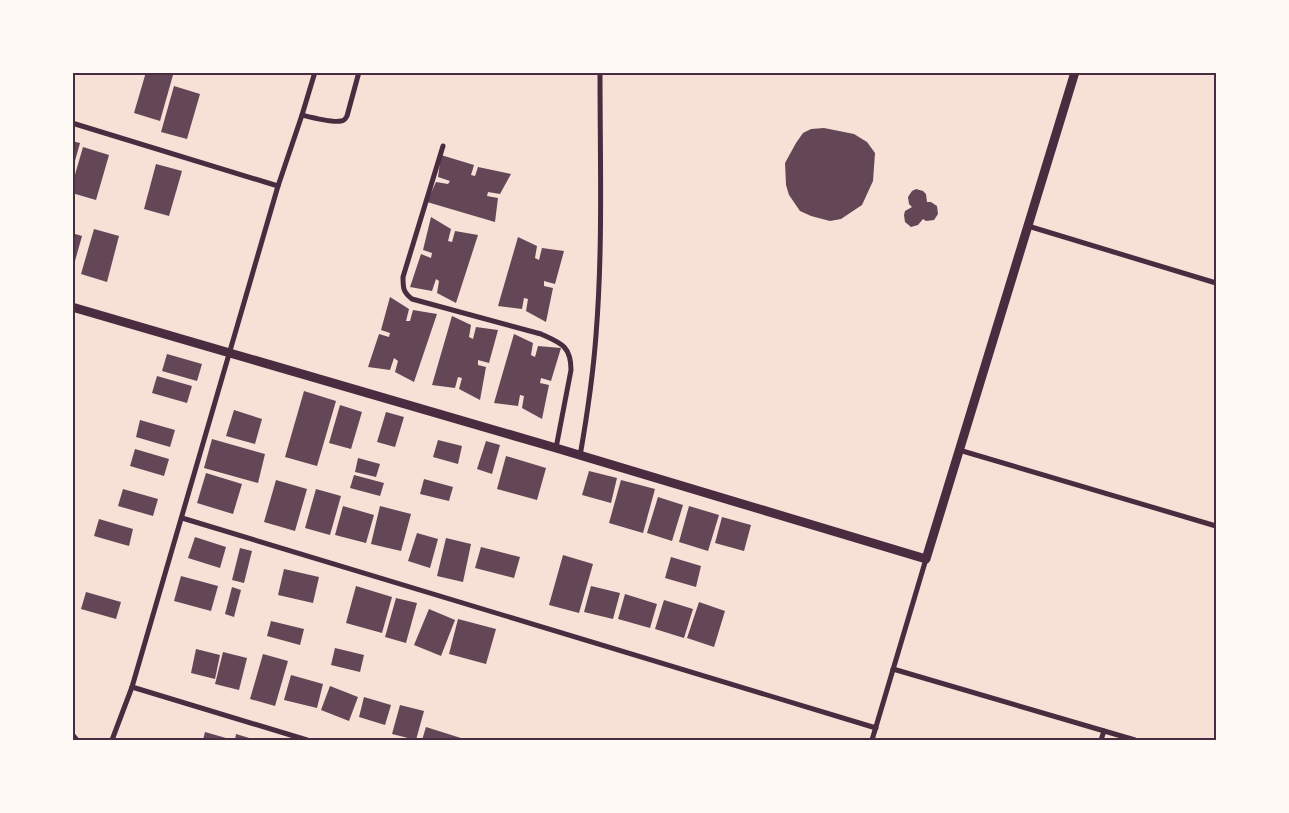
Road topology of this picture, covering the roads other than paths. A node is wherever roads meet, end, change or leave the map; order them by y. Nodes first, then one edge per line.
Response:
1 (315, 72) edge
2 (359, 72) edge
3 (600, 72) edge
4 (1075, 72) edge
5 (302, 115) junction
6 (72, 123) edge
7 (443, 146) dead end
8 (278, 186) junction
9 (1028, 226) junction
10 (1216, 283) edge
11 (72, 307) edge
12 (230, 353) junction
13 (556, 448) junction
14 (959, 450) junction
15 (580, 456) junction
16 (182, 518) junction
17 (1216, 526) edge
18 (926, 559) junction
19 (893, 669) junction
20 (132, 687) junction
21 (876, 728) junction
22 (1104, 731) junction
23 (72, 734) edge
24 (77, 740) edge
25 (112, 740) edge
26 (307, 740) edge
27 (872, 740) edge
28 (1101, 740) edge
29 (1135, 740) edge

1 - 5 street
2 - 5 street
3 - 15 street
4 - 9 street
5 - 8 street
6 - 8 street
7 - 13 street
8 - 12 street
9 - 10 street
9 - 14 street
11 - 12 street
12 - 13 street
12 - 16 street
13 - 15 street
14 - 17 street
14 - 18 street
15 - 18 street
16 - 20 street
16 - 21 street
18 - 19 street
19 - 21 street
19 - 22 street
20 - 25 street
20 - 26 street
21 - 27 street
22 - 28 street
22 - 29 street
23 - 24 street

